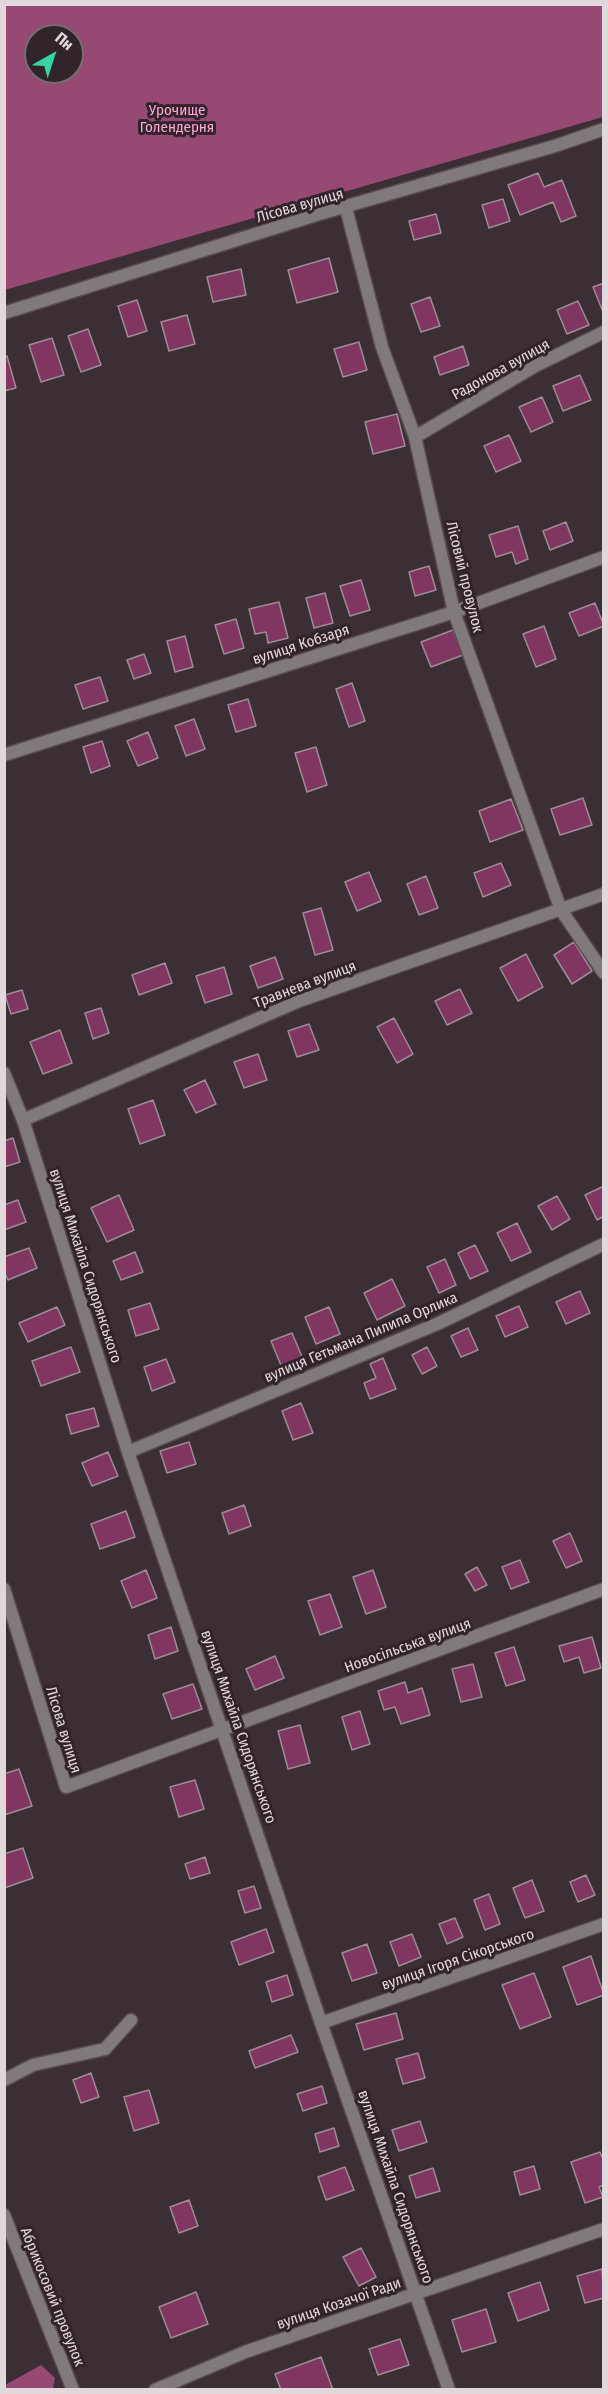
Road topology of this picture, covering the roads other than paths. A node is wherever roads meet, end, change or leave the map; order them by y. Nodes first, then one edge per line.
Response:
1 (603, 129) edge
2 (346, 208) junction
3 (4, 313) edge
4 (603, 332) edge
5 (415, 437) junction
6 (603, 557) edge
7 (454, 612) junction
8 (4, 755) edge
9 (603, 894) edge
10 (561, 910) junction
11 (603, 973) edge
12 (4, 1073) edge
13 (23, 1120) junction
14 (603, 1244) edge
15 (128, 1452) junction
16 (4, 1589) edge
17 (603, 1589) edge
18 (223, 1730) junction
19 (603, 1924) edge
20 (131, 2020) dead end
21 (321, 2023) junction
22 (4, 2079) edge
23 (4, 2215) edge
24 (603, 2229) edge
25 (416, 2293) junction
26 (73, 2390) edge
27 (155, 2390) edge
28 (449, 2390) edge

1 - 2 street, Лісова вулиця
2 - 3 street, Лісова вулиця
2 - 5 street, Лісовий провулок
4 - 5 street, Радонова вулиця
5 - 7 street, Лісовий провулок
6 - 7 street, вулиця Кобзаря
7 - 8 street, вулиця Кобзаря
7 - 10 street, Лісовий провулок
9 - 10 street, Травнева вулиця
10 - 11 street, Лісовий провулок
10 - 13 street, Травнева вулиця
12 - 13 street, вулиця Михайла Сидорянського
13 - 15 street, вулиця Михайла Сидорянського
14 - 15 street, вулиця Гетьмана Пилипа Орлика
15 - 18 street, вулиця Михайла Сидорянського
16 - 18 street, Лісова вулиця
17 - 18 street, Новосільська вулиця
18 - 21 street, вулиця Михайла Сидорянського
19 - 21 street, вулиця Ігоря Сікорського
20 - 22 street
21 - 25 street, вулиця Михайла Сидорянського
23 - 26 street, Абрикосовий провулок
24 - 25 street, вулиця Козачої Ради
25 - 27 street, вулиця Козачої Ради
25 - 28 street, вулиця Михайла Сидорянського

